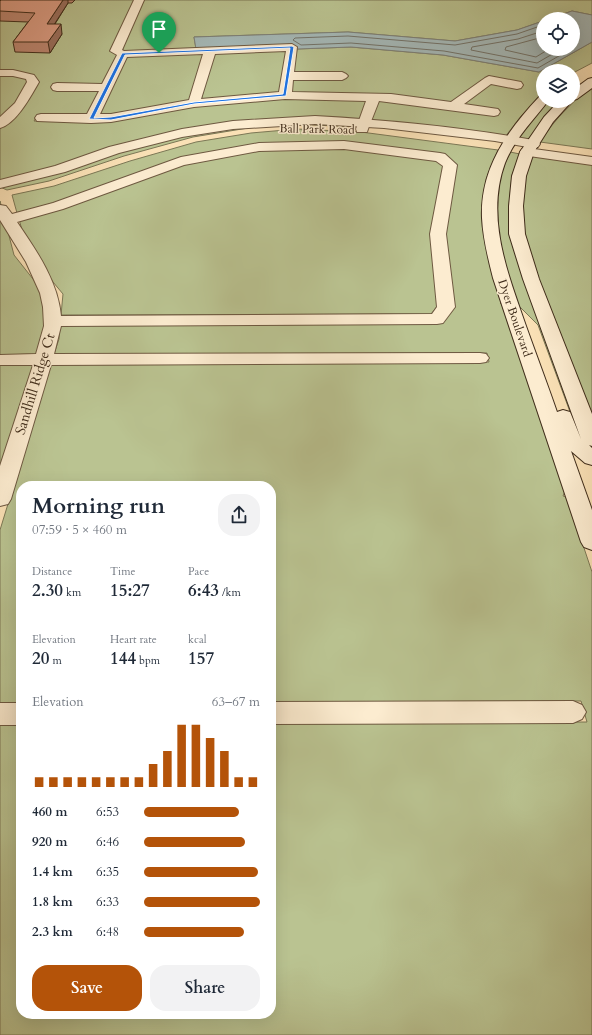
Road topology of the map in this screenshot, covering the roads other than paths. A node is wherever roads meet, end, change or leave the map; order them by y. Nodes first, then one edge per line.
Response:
1 (139, 0) edge
2 (210, 50) junction
3 (123, 54) junction
4 (0, 73) edge
5 (288, 76) junction
6 (342, 76) dead end
7 (592, 82) edge
8 (517, 85) dead end
9 (57, 87) dead end
10 (107, 88) junction
11 (580, 91) edge
12 (285, 95) junction
13 (374, 97) junction
14 (194, 103) junction
15 (454, 106) junction
16 (536, 107) edge
17 (559, 108) edge
18 (494, 112) dead end
19 (41, 118) dead end
20 (91, 119) junction
21 (0, 124) edge
22 (363, 126) junction
23 (507, 144) junction
24 (530, 148) junction
25 (592, 152) edge
26 (592, 162) edge
27 (0, 184) edge
28 (0, 194) edge
29 (4, 214) edge
30 (510, 305) junction
31 (53, 321) junction
32 (480, 358) dead end
33 (44, 359) junction
34 (0, 360) edge
35 (592, 440) edge
36 (592, 459) edge
37 (583, 494) edge
38 (0, 499) edge
39 (592, 542) edge
40 (573, 712) dead end
41 (276, 713) edge
42 (0, 714) edge
43 (16, 714) edge

1 - 3 street
2 - 3 street
2 - 5 street
2 - 14 street
3 - 10 street
4 - 21 street
5 - 6 street
5 - 12 street
7 - 11 street
8 - 15 street
9 - 10 street
10 - 20 street
12 - 13 street
12 - 14 street
13 - 15 street
13 - 22 street
14 - 20 street
15 - 18 street
16 - 23 street, Dyer Boulevard
17 - 24 street, Dyer Boulevard
19 - 20 street
22 - 23 street, Ball Park Road
22 - 27 street, Ball Park Road
22 - 28 street, Ball Park Road
23 - 24 street, Ball Park Road
23 - 30 street, Dyer Boulevard
24 - 25 street, Ball Park Road
24 - 26 street, Ball Park Road
24 - 35 street, Dyer Boulevard
29 - 31 street, Sandhill Ridge Ct
29 - 31 street
30 - 36 street
30 - 37 street, Dyer Boulevard
31 - 33 street, Sandhill Ridge Ct
32 - 33 street
33 - 34 street
33 - 38 street, Sandhill Ridge Ct
37 - 39 street, Dyer Boulevard
40 - 41 street
42 - 43 street

